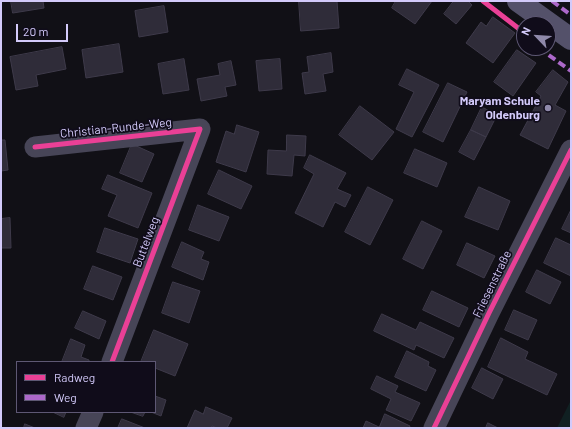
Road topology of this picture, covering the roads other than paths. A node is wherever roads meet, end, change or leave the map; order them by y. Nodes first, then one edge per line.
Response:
1 (518, 1) edge
2 (571, 39) edge
3 (200, 129) joint
4 (35, 147) dead end
5 (571, 150) edge
6 (112, 361) edge
7 (93, 413) edge
8 (86, 428) edge
9 (434, 428) edge

1 - 2 street
3 - 4 street, Christian-Runde-Weg
3 - 6 street, Buttelweg
5 - 9 street, Friesenstraße
7 - 8 street

